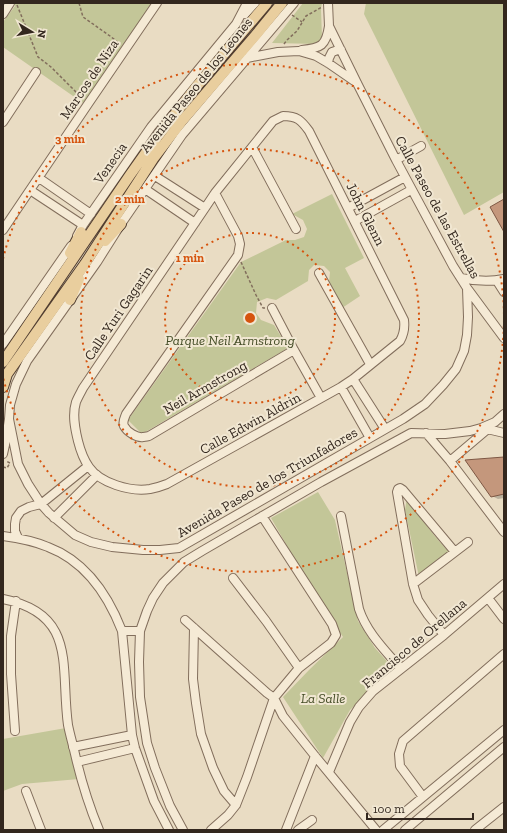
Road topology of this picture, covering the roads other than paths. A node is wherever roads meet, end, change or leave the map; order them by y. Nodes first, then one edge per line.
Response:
1 (10, 3) edge
2 (157, 3) edge
3 (247, 3) edge
4 (255, 3) edge
5 (267, 3) edge
6 (294, 3) edge
7 (325, 5) edge
8 (285, 7) edge
9 (3, 14) edge
10 (236, 24) junction
11 (329, 26) junction
12 (300, 50) junction
13 (341, 50) junction
14 (247, 58) junction
15 (328, 63) junction
16 (36, 72) dead end
17 (357, 83) junction
18 (292, 116) joint
19 (3, 122) edge
20 (420, 146) dead end
21 (252, 147) junction
22 (396, 160) junction
23 (155, 176) junction
24 (405, 177) junction
25 (39, 178) junction
26 (145, 189) junction
27 (30, 190) junction
28 (412, 190) junction
29 (215, 194) junction
30 (205, 208) junction
31 (348, 208) junction
32 (91, 214) junction
33 (355, 220) junction
34 (195, 223) junction
35 (121, 224) junction
36 (82, 228) junction
37 (296, 229) dead end
38 (3, 230) edge
39 (86, 262) junction
40 (319, 273) dead end
41 (461, 278) junction
42 (501, 280) edge
43 (56, 284) junction
44 (467, 288) junction
45 (504, 292) edge
46 (70, 300) junction
47 (272, 308) road end
48 (404, 331) joint
49 (504, 338) edge
50 (3, 344) edge
51 (294, 350) junction
52 (3, 362) edge
53 (370, 364) junction
54 (5, 376) edge
55 (353, 379) junction
56 (3, 387) edge
57 (340, 387) junction
58 (321, 398) junction
59 (504, 414) edge
60 (9, 419) junction
61 (403, 420) junction
62 (495, 422) junction
63 (385, 429) junction
64 (487, 429) junction
65 (411, 433) junction
66 (426, 433) junction
67 (504, 433) edge
68 (370, 438) junction
69 (3, 454) edge
70 (450, 461) junction
71 (93, 471) junction
72 (41, 504) junction
73 (262, 516) junction
74 (341, 516) dead end
75 (54, 518) junction
76 (504, 532) edge
77 (3, 536) edge
78 (18, 538) junction
79 (468, 542) dead end
80 (179, 548) junction
81 (455, 552) junction
82 (184, 562) junction
83 (233, 578) dead end
84 (413, 584) junction
85 (504, 584) edge
86 (488, 598) junction
87 (3, 599) edge
88 (16, 601) junction
89 (504, 619) edge
90 (186, 620) dead end
91 (194, 628) junction
92 (122, 631) junction
93 (140, 631) junction
94 (444, 635) junction
95 (504, 654) edge
96 (299, 668) junction
97 (401, 669) junction
98 (274, 698) junction
99 (504, 730) edge
100 (15, 731) dead end
101 (132, 735) junction
102 (495, 738) junction
103 (504, 746) edge
104 (73, 747) junction
105 (135, 748) junction
106 (315, 756) junction
107 (77, 762) junction
108 (329, 772) junction
109 (26, 791) dead end
110 (423, 797) junction
111 (236, 805) junction
112 (504, 807) edge
113 (312, 820) dead end
114 (41, 830) edge
115 (100, 830) edge
116 (169, 830) edge
117 (183, 830) edge
118 (211, 830) edge
119 (286, 830) edge
120 (298, 830) edge
121 (376, 830) edge
122 (383, 830) edge
123 (406, 830) edge
124 (475, 830) edge

1 - 9 street
2 - 25 street, Marcos de Niza
3 - 10 street, Venecia
4 - 10 street
5 - 43 main road, Avenida Paseo de los Leones
6 - 8 street
7 - 11 street, Calle Paseo de las Estrellas
8 - 14 street
8 - 39 main road, Avenida Paseo de los Leones
10 - 32 street, Venecia
11 - 12 street
11 - 13 street, Calle Paseo de las Estrellas
12 - 14 street, Calle Paseo de las Estrellas
12 - 15 street, Calle Paseo de las Estrellas
13 - 15 street
13 - 17 street, Calle Paseo de las Estrellas
14 - 23 street
15 - 17 street, Calle Paseo de las Estrellas
16 - 19 street
17 - 22 street, Calle Paseo de las Estrellas
18 - 21 street, Calle Yuri Gagarin
18 - 31 street, John Glenn
20 - 22 street
21 - 29 street, Calle Yuri Gagarin
21 - 37 street
22 - 24 street, Calle Paseo de las Estrellas
23 - 26 street
23 - 30 street
24 - 28 street, Calle Paseo de las Estrellas
24 - 31 street
25 - 27 street, Marcos de Niza
25 - 32 street
26 - 34 street
26 - 35 street
27 - 36 street
27 - 38 street, Marcos de Niza
28 - 33 street
28 - 41 street, Calle Paseo de las Estrellas
29 - 30 street, Calle Yuri Gagarin
29 - 51 street, Neil Armstrong
30 - 34 street, Calle Yuri Gagarin
31 - 33 street, John Glenn
32 - 36 street, Venecia
33 - 48 street, John Glenn
34 - 71 street, Calle Yuri Gagarin
35 - 39 main road
35 - 46 street
36 - 43 main road
36 - 50 street, Venecia
39 - 46 main road
39 - 54 main road, Avenida Paseo de los Leones
40 - 53 street
41 - 42 street
41 - 44 street, Calle Paseo de las Estrellas
42 - 45 street
43 - 52 main road, Avenida Paseo de los Leones
44 - 49 street, Calle Paseo de las Estrellas
44 - 61 street, Avenida Paseo de los Triunfadores
46 - 60 street
47 - 51 street
48 - 53 street, Calle Edwin Aldrin
51 - 58 street
53 - 55 street, Calle Edwin Aldrin
54 - 56 main road, Avenida Paseo de los Leones
55 - 57 street, Calle Edwin Aldrin
55 - 63 street
57 - 58 street, Calle Edwin Aldrin
57 - 68 street
58 - 71 street, Calle Edwin Aldrin
59 - 62 street, Avenida Paseo de los Triunfadores
60 - 69 street
60 - 72 street, Avenida Paseo de los Triunfadores
61 - 63 street, Avenida Paseo de los Triunfadores
61 - 65 street
62 - 64 street
62 - 66 street, Avenida Paseo de los Triunfadores
63 - 68 street, Avenida Paseo de los Triunfadores
64 - 67 street
64 - 70 street
65 - 66 street, Avenida Paseo de los Triunfadores
65 - 73 street, Avenida Paseo de los Triunfadores
66 - 70 street
68 - 80 street, Avenida Paseo de los Triunfadores
70 - 76 street
71 - 72 street
71 - 75 street
72 - 75 street, Avenida Paseo de los Triunfadores
72 - 78 street
73 - 82 street, Avenida Paseo de los Triunfadores
73 - 96 street
74 - 97 street
75 - 80 street, Avenida Paseo de los Triunfadores
77 - 78 street
78 - 92 street
79 - 81 street
80 - 82 street
81 - 84 street
81 - 84 street
82 - 93 street, Avenida Paseo de los Triunfadores
83 - 96 street
84 - 94 street
85 - 86 street, Francisco de Orellana
86 - 89 street
86 - 94 street, Francisco de Orellana
87 - 88 street
88 - 100 street
88 - 104 street
90 - 91 street
91 - 98 street
91 - 111 street
92 - 93 street
92 - 101 street
93 - 117 street, Avenida Paseo de los Triunfadores
94 - 97 street, Francisco de Orellana
95 - 110 street
96 - 98 street
97 - 108 street, Francisco de Orellana
98 - 106 street
98 - 111 street
99 - 102 street
101 - 104 street
101 - 105 street
102 - 103 street
102 - 110 street
103 - 123 street
104 - 107 street
105 - 107 street
105 - 116 street
106 - 108 street
106 - 119 street
107 - 115 street
108 - 121 street
109 - 114 street
110 - 122 street
111 - 118 street
112 - 124 street
113 - 120 street

